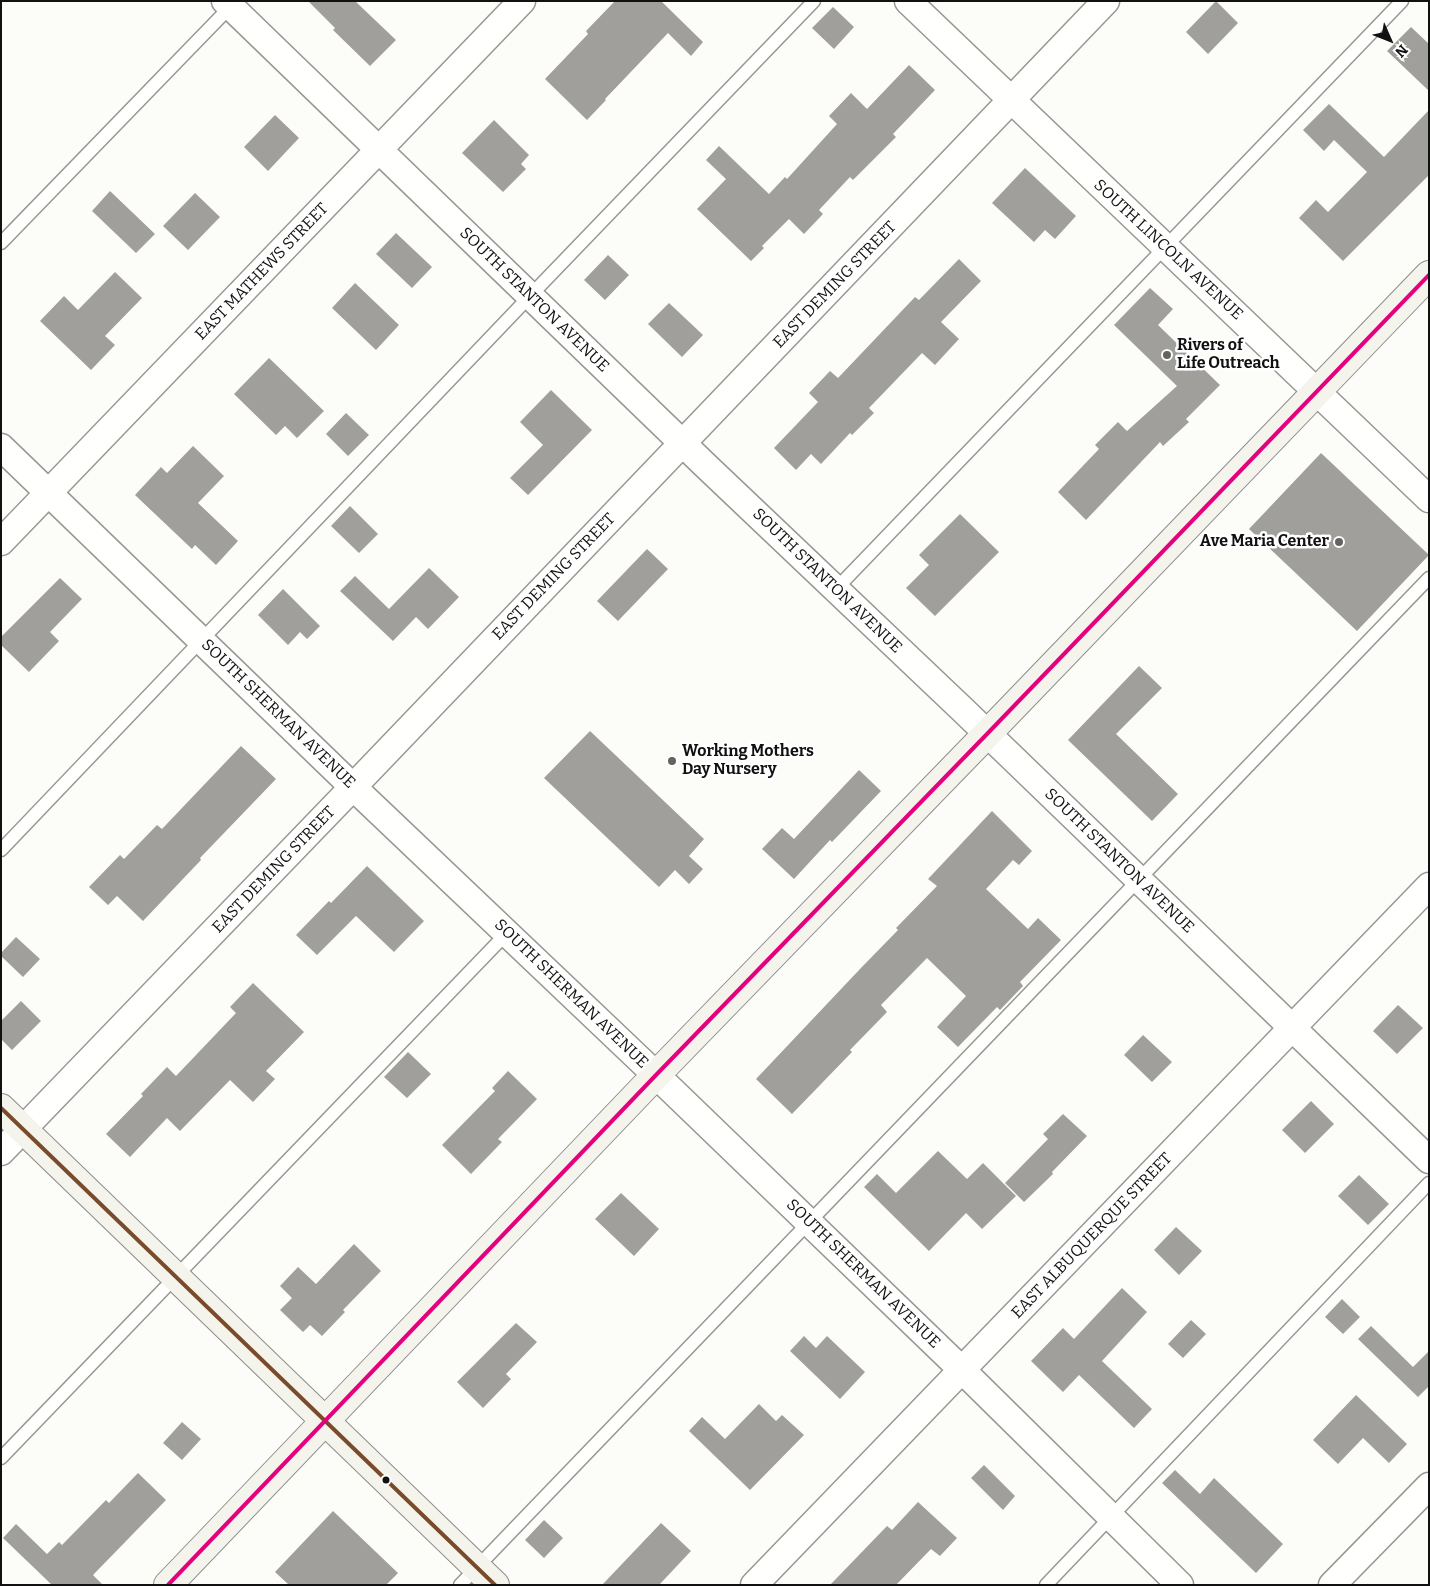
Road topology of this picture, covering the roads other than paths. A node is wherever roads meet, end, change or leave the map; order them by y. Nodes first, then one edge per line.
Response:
1 (522, 1) edge
2 (814, 1) edge
3 (908, 1) edge
4 (1106, 1) edge
5 (1402, 1) edge
6 (230, 3) edge
7 (1011, 101) junction
8 (380, 150) junction
9 (1, 243) edge
10 (1165, 247) junction
11 (1429, 275) edge
12 (530, 296) junction
13 (1318, 392) junction
14 (683, 444) junction
15 (1, 447) edge
16 (48, 492) junction
17 (1429, 499) edge
18 (1, 542) edge
19 (1429, 578) edge
20 (836, 590) junction
21 (201, 639) junction
22 (987, 734) junction
23 (353, 787) junction
24 (1, 850) edge
25 (1139, 879) junction
26 (1429, 886) edge
27 (507, 933) junction
28 (1293, 1028) junction
29 (656, 1075) junction
30 (1, 1108) edge
31 (24, 1129) junction
32 (1, 1152) edge
33 (1429, 1160) edge
34 (1429, 1183) edge
35 (808, 1222) junction
36 (176, 1276) junction
37 (962, 1370) junction
38 (326, 1421) junction
39 (1, 1458) edge
40 (1429, 1486) edge
41 (1110, 1515) junction
42 (478, 1579) edge
43 (168, 1585) edge
44 (754, 1585) edge
45 (1046, 1585) edge
46 (1180, 1585) edge
47 (1332, 1585) edge

1 - 8 street, EAST MATHEWS STREET
2 - 12 lane
3 - 7 street, SOUTH LINCOLN AVENUE
4 - 7 street, EAST DEMING STREET
5 - 10 lane
6 - 8 street, SOUTH STANTON AVENUE
6 - 9 lane
7 - 10 street, SOUTH LINCOLN AVENUE
7 - 14 street, EAST DEMING STREET
8 - 12 street, SOUTH STANTON AVENUE
8 - 16 street, EAST MATHEWS STREET
10 - 13 street, SOUTH LINCOLN AVENUE
10 - 20 lane
11 - 13 street
12 - 14 street, SOUTH STANTON AVENUE
12 - 21 lane
13 - 17 street, SOUTH LINCOLN AVENUE
13 - 22 street
14 - 20 street, SOUTH STANTON AVENUE
14 - 23 street, EAST DEMING STREET
15 - 16 street, SOUTH SHERMAN AVENUE
16 - 18 street, EAST MATHEWS STREET
16 - 21 street, SOUTH SHERMAN AVENUE
19 - 25 lane
20 - 22 street, SOUTH STANTON AVENUE
21 - 23 street, SOUTH SHERMAN AVENUE
21 - 24 lane
22 - 25 street, SOUTH STANTON AVENUE
22 - 29 street
23 - 27 street, SOUTH SHERMAN AVENUE
23 - 31 street, EAST DEMING STREET
25 - 28 street, SOUTH STANTON AVENUE
25 - 35 lane
26 - 28 street, EAST ALBUQUERQUE STREET
27 - 29 street, SOUTH SHERMAN AVENUE
27 - 36 lane
28 - 33 street, SOUTH STANTON AVENUE
28 - 37 street, EAST ALBUQUERQUE STREET
29 - 35 street, SOUTH SHERMAN AVENUE
29 - 38 street
30 - 31 street
31 - 32 street, EAST DEMING STREET
31 - 36 street
34 - 41 lane
35 - 37 street, SOUTH SHERMAN AVENUE
35 - 42 lane
36 - 38 street
36 - 39 lane
37 - 41 street, SOUTH SHERMAN AVENUE
37 - 44 street, EAST ALBUQUERQUE STREET
38 - 42 street
38 - 43 street
40 - 47 street
41 - 45 lane
41 - 46 street, SOUTH SHERMAN AVENUE

